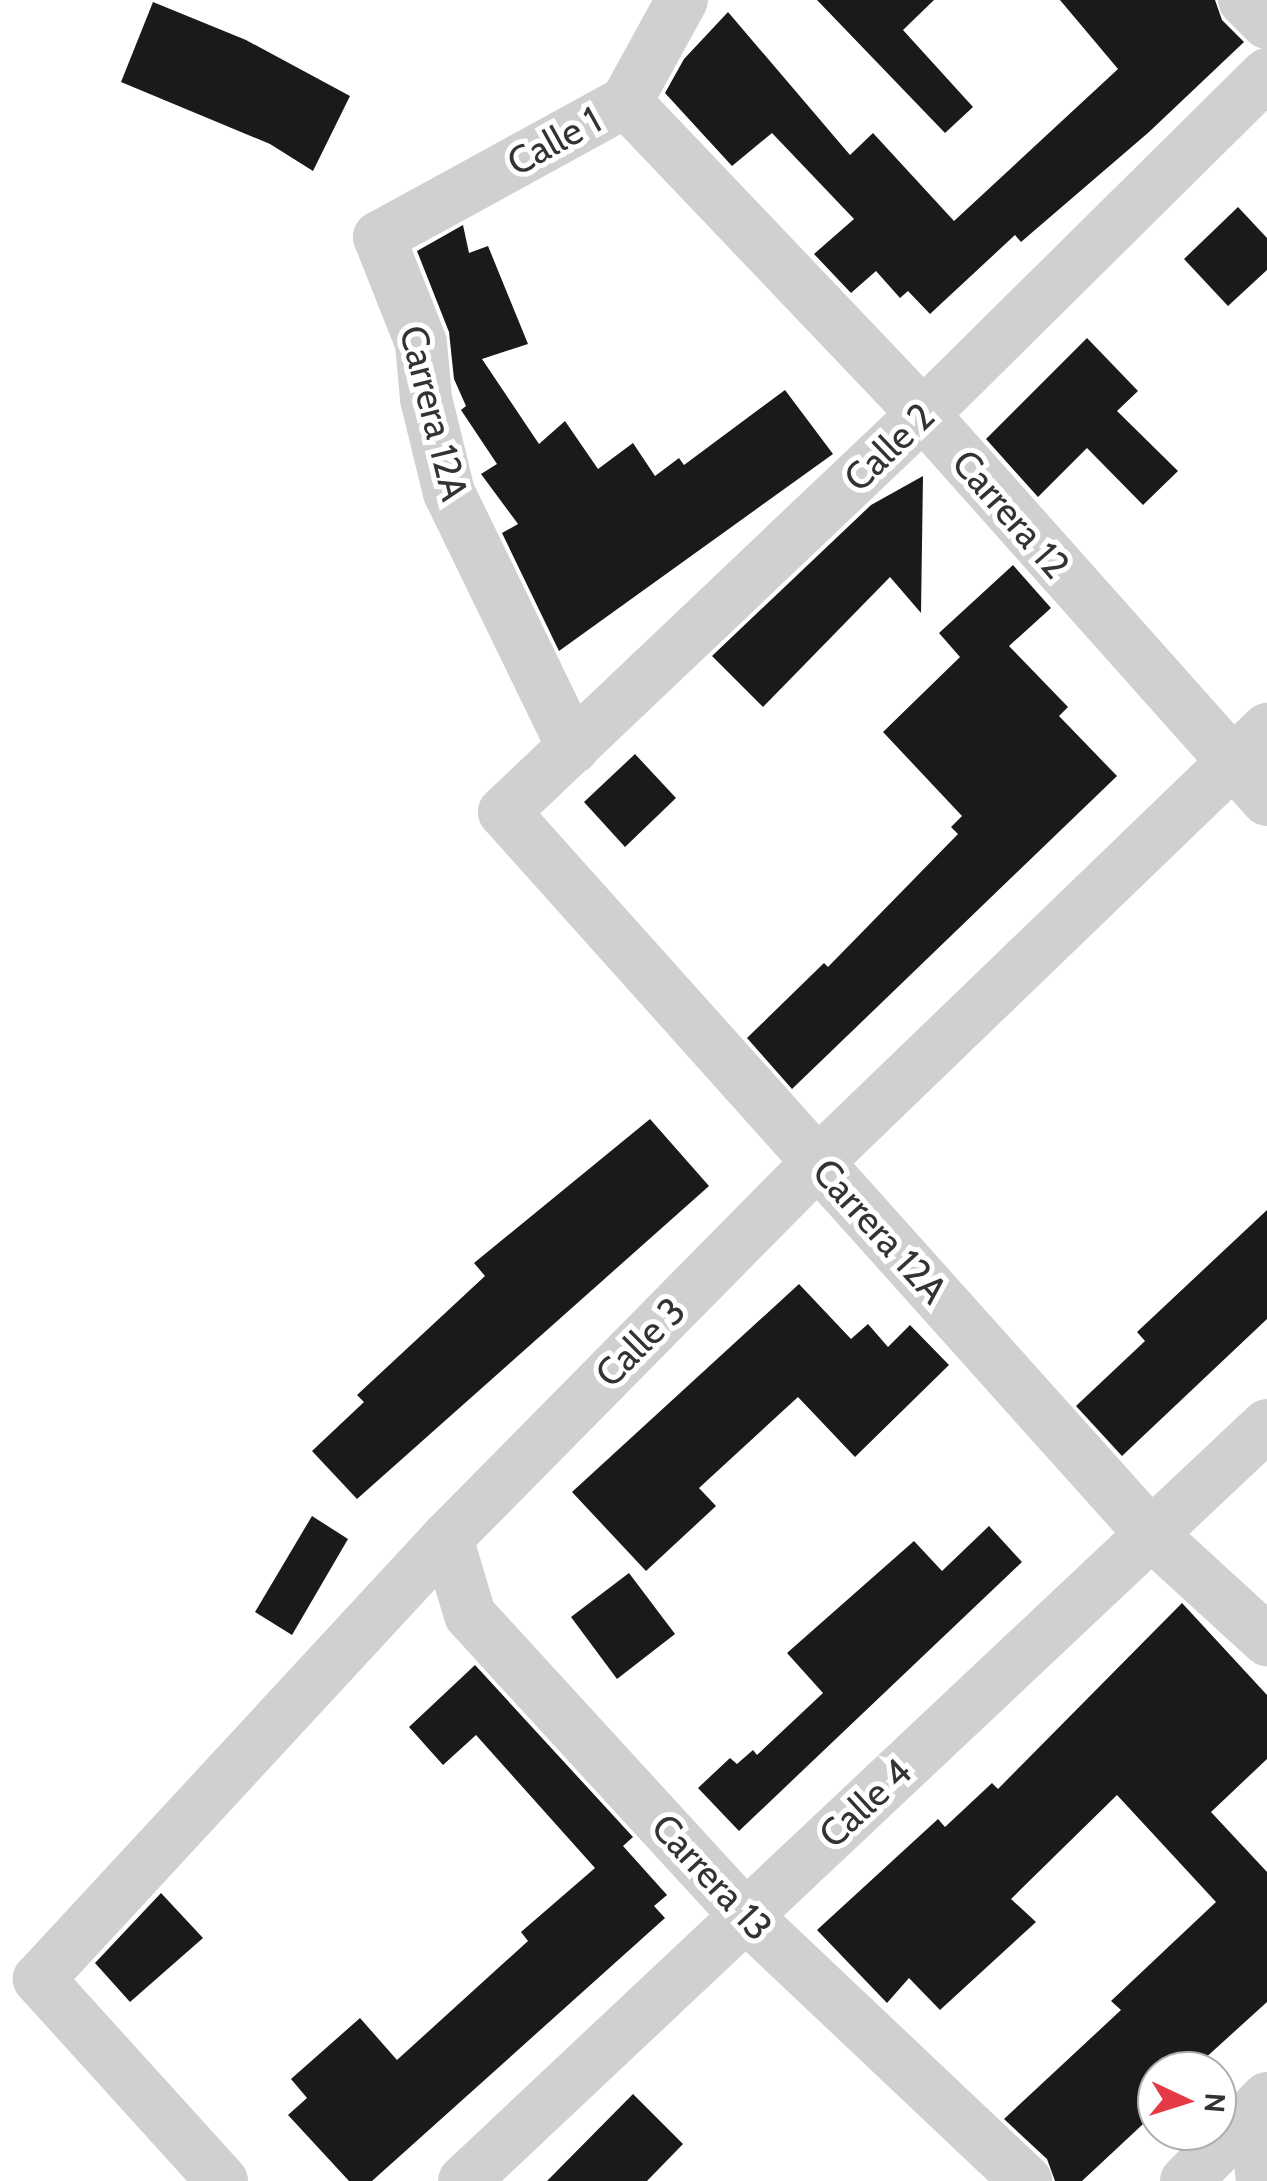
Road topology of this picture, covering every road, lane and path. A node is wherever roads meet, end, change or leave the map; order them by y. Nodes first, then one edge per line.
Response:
1 (682, 0) edge
2 (1244, 0) edge
3 (1267, 22) edge
4 (1267, 74) edge
5 (626, 102) junction
6 (380, 237) joint
7 (923, 414) junction
8 (1248, 746) edge
9 (573, 748) junction
10 (1267, 800) edge
11 (504, 812) joint
12 (818, 1162) junction
13 (1267, 1425) edge
14 (1150, 1533) junction
15 (446, 1538) junction
16 (1267, 1640) edge
17 (746, 1916) junction
18 (1261, 2105) edge
19 (222, 2181) edge
20 (464, 2181) edge
21 (1026, 2181) edge
22 (1186, 2181) edge
23 (1262, 2181) edge

1 - 5 street, Calle 1
2 - 3 street
4 - 7 street, Calle 2
5 - 6 street, Calle 1
5 - 7 street, Carrera 12
6 - 9 street, Carrera 12A
7 - 8 street, Carrera 12
7 - 9 street, Calle 2
8 - 10 street, Carrera 12
8 - 12 street, Calle 3
9 - 11 street, Calle 2
11 - 12 street, Carrera 12A
12 - 14 street, Carrera 12A
12 - 15 street, Calle 3
13 - 14 street, Calle 4
14 - 16 street, Carrera 12A
14 - 17 street, Calle 4
15 - 17 street, Carrera 13
15 - 19 street, Calle 3
17 - 20 street, Calle 4
17 - 21 street, Carrera 13
18 - 22 street
18 - 23 street

